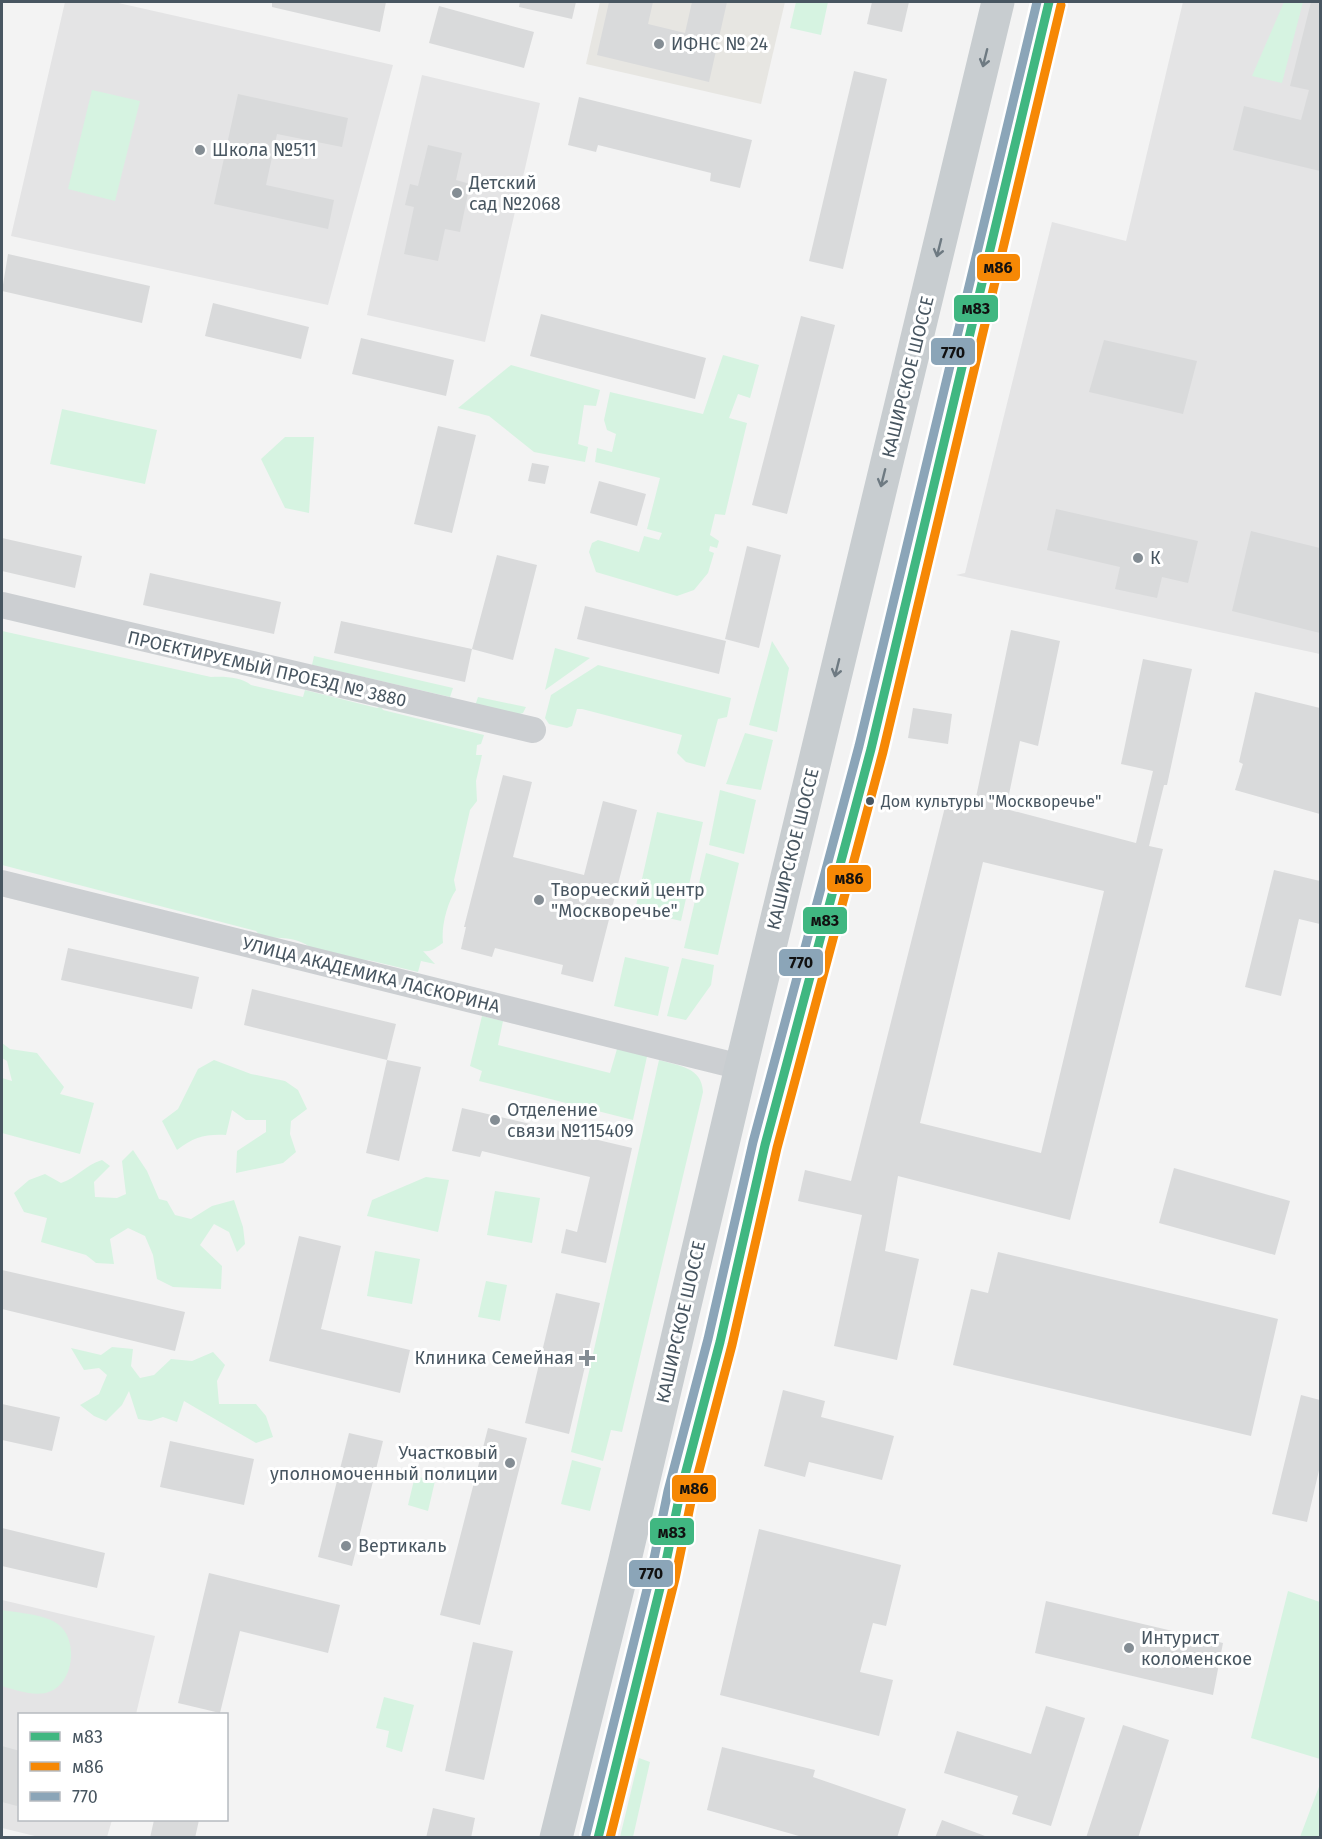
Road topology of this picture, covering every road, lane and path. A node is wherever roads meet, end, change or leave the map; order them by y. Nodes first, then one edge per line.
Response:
1 (998, 2) edge
2 (1048, 2) edge
3 (2, 605) edge
4 (532, 730) dead end
5 (2, 884) edge
6 (741, 1067) junction
7 (556, 1838) edge
8 (598, 1838) edge

1 -> 6 main road, КАШИРСКОЕ ШОССЕ
2 - 8 main road
3 - 4 street, ПРОЕКТИРУЕМЫЙ ПРОЕЗД № 3880
5 - 6 street, УЛИЦА АКАДЕМИКА ЛАСКОРИНА
6 - 7 main road, КАШИРСКОЕ ШОССЕ

